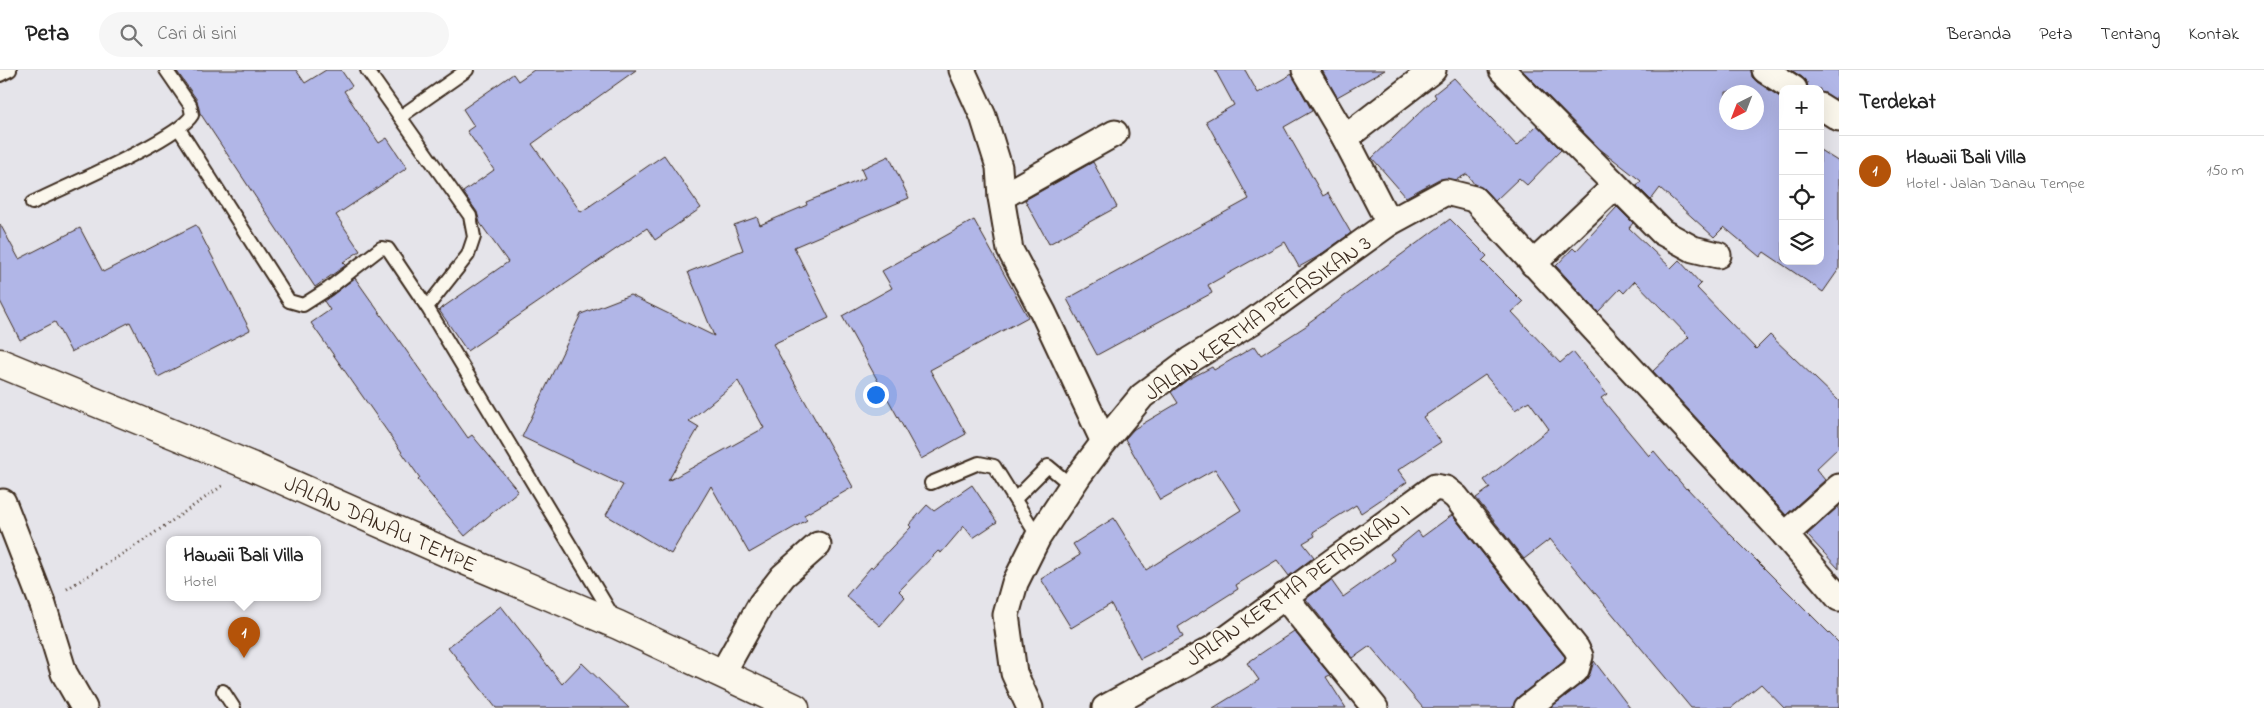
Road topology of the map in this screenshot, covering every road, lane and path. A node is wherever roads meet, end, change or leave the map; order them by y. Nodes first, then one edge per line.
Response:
1 (10, 70) edge
2 (166, 70) edge
3 (367, 70) edge
4 (467, 70) edge
5 (962, 70) edge
6 (1305, 70) edge
7 (1433, 70) edge
8 (1502, 70) edge
9 (1765, 70) edge
10 (0, 75) edge
11 (1788, 85) edge
12 (1824, 109) edge
13 (400, 117) junction
14 (1839, 118) edge
15 (179, 129) junction
16 (1115, 133) dead end
17 (1345, 138) junction
18 (1615, 186) junction
19 (1001, 197) junction
20 (32, 203) dead end
21 (1388, 223) junction
22 (1718, 255) dead end
23 (1533, 264) junction
24 (427, 307) junction
25 (0, 363) edge
26 (1104, 442) junction
27 (251, 466) junction
28 (931, 483) dead end
29 (1072, 486) junction
30 (1839, 487) edge
31 (1, 499) edge
32 (1014, 499) junction
33 (1785, 535) junction
34 (1038, 537) junction
35 (818, 546) dead end
36 (1284, 596) junction
37 (1839, 598) edge
38 (43, 605) junction
39 (618, 625) junction
40 (722, 674) junction
41 (223, 692) dead end
42 (749, 700) edge
43 (1136, 701) edge
44 (84, 708) edge
45 (234, 708) edge
46 (795, 708) edge
47 (1030, 708) edge
48 (1105, 708) edge
49 (1375, 708) edge
50 (1527, 708) edge

1 - 10 lane
2 - 15 lane
3 - 13 lane
4 - 13 lane
5 - 19 street
6 - 17 street
7 - 17 street
8 - 18 street
9 - 11 street
12 - 14 street
13 - 24 lane
15 - 20 lane
15 - 24 lane
16 - 19 street
17 - 21 street
18 - 22 street
18 - 23 street
19 - 26 street
21 - 23 street, JALAN KERTHA PETASIKAN 3
21 - 26 street, JALAN KERTHA PETASIKAN 3
23 - 33 street
24 - 39 lane
25 - 27 street, JALAN DANAU TEMPE
26 - 29 street, JALAN KERTHA PETASIKAN 3
27 - 38 path
27 - 39 street, JALAN DANAU TEMPE
28 - 32 lane
29 - 32 lane
29 - 34 street, JALAN KERTHA PETASIKAN 3
30 - 33 street
31 - 38 street
32 - 34 lane
33 - 37 street
34 - 47 street, JALAN KERTHA PETASIKAN 3
35 - 40 street
36 - 43 street, JALAN KERTHA PETASIKAN I
36 - 49 street
36 - 50 street, JALAN KERTHA PETASIKAN I
38 - 44 street
39 - 40 street, JALAN DANAU TEMPE
40 - 42 street, JALAN DANAU TEMPE
41 - 45 lane
42 - 46 street, JALAN DANAU TEMPE
43 - 48 street, JALAN KERTHA PETASIKAN I

